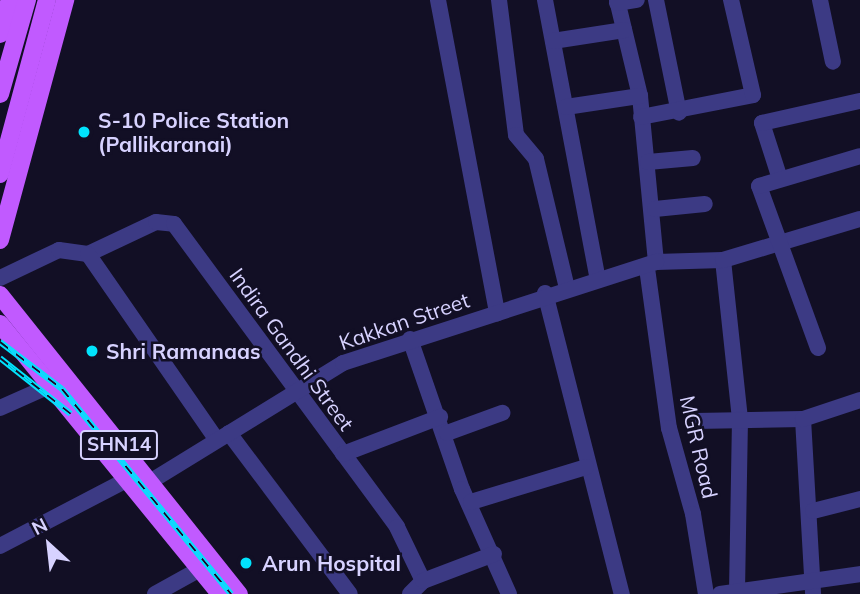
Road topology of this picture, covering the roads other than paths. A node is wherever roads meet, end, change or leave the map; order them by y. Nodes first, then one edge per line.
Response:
1 (10, 0) edge
2 (27, 0) edge
3 (47, 0) edge
4 (65, 0) edge
5 (438, 0) edge
6 (499, 0) edge
7 (545, 0) edge
8 (636, 0) edge
9 (656, 0) edge
10 (731, 0) edge
11 (820, 0) edge
12 (617, 1) edge
13 (624, 30) junction
14 (0, 34) edge
15 (553, 41) junction
16 (833, 62) dead end
17 (0, 94) edge
18 (640, 96) junction
19 (860, 101) edge
20 (566, 107) junction
21 (679, 113) junction
22 (641, 117) junction
23 (860, 156) edge
24 (693, 158) dead end
25 (648, 162) junction
26 (0, 174) edge
27 (780, 179) junction
28 (705, 204) dead end
29 (655, 209) junction
30 (857, 219) edge
31 (860, 236) edge
32 (0, 240) edge
33 (778, 241) junction
34 (88, 254) junction
35 (723, 260) junction
36 (651, 265) junction
37 (0, 278) edge
38 (598, 280) junction
39 (567, 288) junction
40 (545, 293) junction
41 (0, 295) edge
42 (497, 313) junction
43 (0, 324) edge
44 (410, 339) junction
45 (818, 348) dead end
46 (54, 384) junction
47 (298, 389) junction
48 (860, 400) edge
49 (0, 408) edge
50 (502, 413) dead end
51 (440, 417) junction
52 (740, 419) junction
53 (803, 419) junction
54 (695, 421) dead end
55 (447, 433) junction
56 (223, 436) junction
57 (342, 454) junction
58 (586, 467) junction
59 (128, 479) junction
60 (148, 483) junction
61 (860, 499) edge
62 (471, 502) junction
63 (813, 511) junction
64 (0, 547) edge
65 (495, 554) junction
66 (200, 569) junction
67 (860, 574) edge
68 (814, 588) edge
69 (418, 589) edge
70 (729, 593) edge
71 (155, 594) edge
72 (220, 594) edge
73 (239, 594) edge
74 (350, 594) edge
75 (509, 594) edge
76 (622, 594) edge
77 (706, 594) edge

1 - 14 main road
2 - 17 main road
3 - 26 main road
4 - 32 main road
5 - 42 street
6 - 39 street
7 - 15 street
8 - 12 street
9 - 21 street
10 - 21 street
11 - 16 street
12 - 13 street, MGR Road
13 - 15 street
13 - 18 street, MGR Road
15 - 20 street
18 - 20 street
18 - 22 street, MGR Road
19 - 27 street
20 - 38 street
21 - 22 street
22 - 25 street, MGR Road
23 - 27 street
24 - 25 street
25 - 29 street, MGR Road
27 - 33 street
28 - 29 street
29 - 36 street, MGR Road
30 - 31 street
30 - 33 street, Kakkan Street
33 - 35 street, Kakkan Street
33 - 45 street
34 - 37 street
34 - 47 street, Indira Gandhi Street
34 - 56 street
35 - 36 street, Kakkan Street
35 - 52 street
36 - 38 street, Kakkan Street
36 - 77 street, MGR Road
38 - 39 street, Kakkan Street
39 - 40 street, Kakkan Street
40 - 42 street, Kakkan Street
40 - 58 street
41 - 60 main road, SHN14
42 - 44 street, Kakkan Street
43 - 46 main road, SHN14
44 - 47 street, Kakkan Street
44 - 51 street
46 - 49 street
46 - 59 main road, SHN14
47 - 56 street, Kakkan Street
47 - 57 street, Indira Gandhi Street
48 - 53 street
50 - 55 street
51 - 55 street
51 - 57 street
52 - 53 street
52 - 54 street
52 - 70 street
53 - 63 street
55 - 62 street
56 - 60 street, Kakkan Street
56 - 74 street
57 - 69 street, Indira Gandhi Street
58 - 62 street
58 - 76 street
59 - 64 street
59 - 66 main road, SHN14
60 - 73 main road, SHN14
61 - 63 street
62 - 65 street
63 - 68 street
65 - 69 street
65 - 75 street
66 - 71 street
66 - 72 main road, SHN14
67 - 68 street
68 - 70 street

